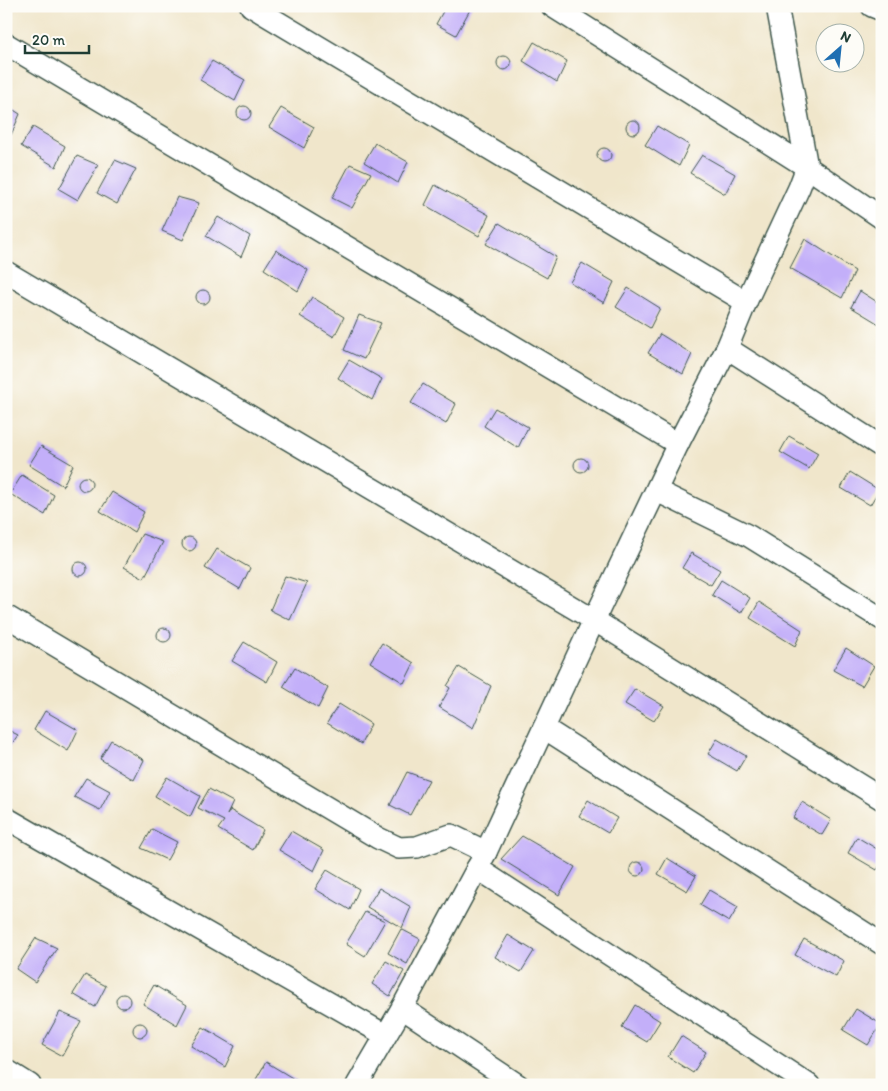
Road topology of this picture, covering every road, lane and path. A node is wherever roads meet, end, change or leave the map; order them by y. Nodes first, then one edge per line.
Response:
1 (251, 6) edge
2 (552, 6) edge
3 (777, 6) edge
4 (872, 6) edge
5 (882, 10) edge
6 (6, 44) edge
7 (807, 167) junction
8 (882, 218) edge
9 (6, 272) edge
10 (746, 302) junction
11 (727, 348) junction
12 (678, 444) junction
13 (882, 447) edge
14 (657, 491) junction
15 (6, 616) edge
16 (594, 620) junction
17 (882, 620) edge
18 (544, 728) junction
19 (882, 799) edge
20 (6, 818) edge
21 (481, 860) junction
22 (882, 944) edge
23 (402, 1008) junction
24 (385, 1035) junction
25 (6, 1070) edge
26 (30, 1085) edge
27 (357, 1085) edge
28 (518, 1085) edge
29 (809, 1085) edge

1 - 10 street
2 - 7 street
3 - 7 street
4 - 5 street
6 - 12 street
7 - 8 street
7 - 10 street
9 - 16 street
10 - 11 street
11 - 12 street
11 - 13 street
12 - 14 street
14 - 16 street
14 - 17 street
15 - 21 street
16 - 18 street
16 - 19 street
18 - 21 street
18 - 22 street
20 - 24 street
21 - 23 street
21 - 29 street
23 - 24 street
23 - 28 street
24 - 27 street
25 - 26 street

